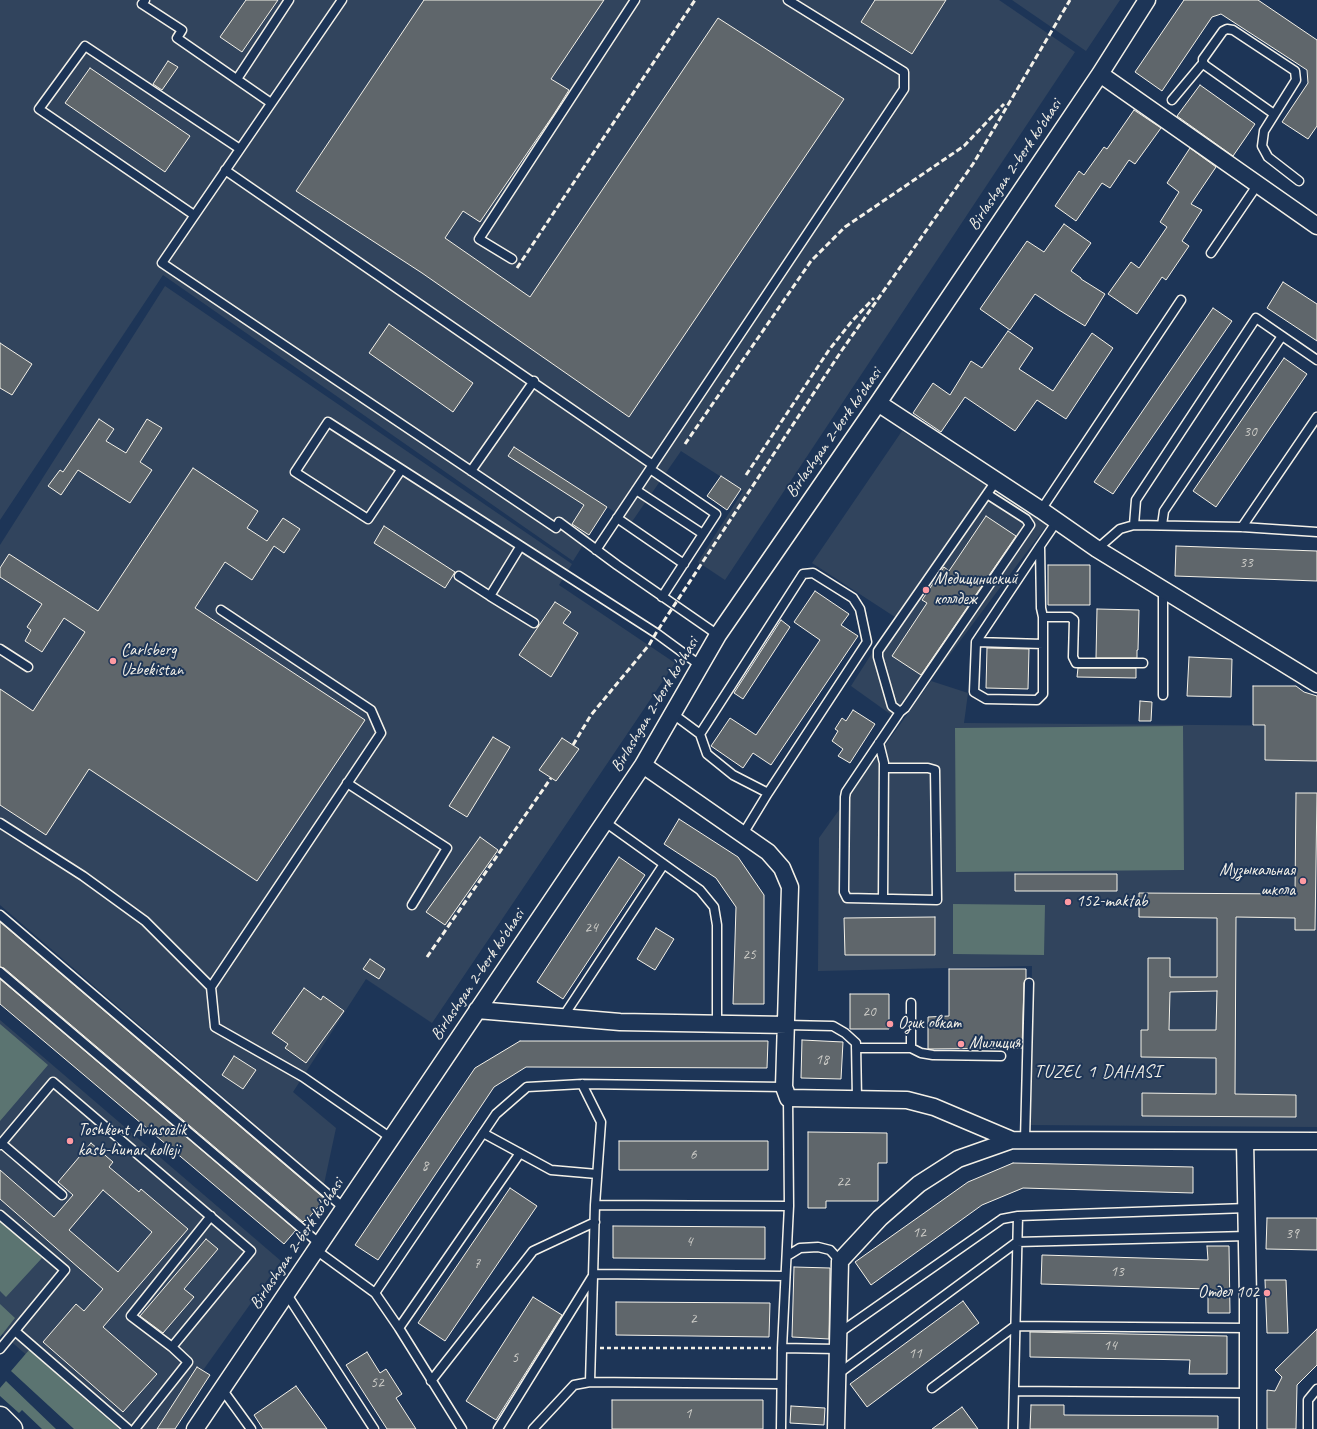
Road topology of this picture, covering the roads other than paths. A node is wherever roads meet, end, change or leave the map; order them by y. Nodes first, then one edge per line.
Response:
1 (145, 0) edge
2 (289, 0) edge
3 (342, 0) edge
4 (635, 0) edge
5 (788, 0) edge
6 (1147, 0) edge
7 (1203, 63) junction
8 (1100, 74) junction
9 (237, 79) junction
10 (1172, 100) dead end
11 (271, 103) junction
12 (1274, 114) junction
13 (240, 149) junction
14 (225, 170) junction
15 (1299, 181) dead end
16 (1258, 184) junction
17 (194, 215) junction
18 (1317, 226) edge
19 (1212, 253) dead end
20 (512, 259) dead end
21 (1181, 300) dead end
22 (1282, 336) junction
23 (1317, 360) edge
24 (534, 381) junction
25 (878, 403) junction
26 (1317, 417) edge
27 (652, 467) junction
28 (401, 470) junction
29 (471, 471) junction
30 (991, 487) junction
31 (636, 490) junction
32 (1041, 510) junction
33 (617, 518) junction
34 (1057, 522) junction
35 (1134, 525) junction
36 (1162, 525) junction
37 (1242, 527) junction
38 (1317, 532) edge
39 (703, 534) junction
40 (1040, 546) junction
41 (520, 547) junction
42 (1097, 549) junction
43 (596, 550) junction
44 (684, 564) junction
45 (459, 576) dead end
46 (1164, 590) junction
47 (490, 596) junction
48 (662, 597) junction
49 (221, 610) dead end
50 (1043, 617) junction
51 (534, 623) dead end
52 (718, 635) junction
53 (976, 642) junction
54 (1043, 644) junction
55 (0, 649) edge
56 (1143, 663) dead end
57 (701, 666) junction
58 (28, 667) dead end
59 (1317, 684) edge
60 (1163, 695) dead end
61 (900, 712) junction
62 (673, 714) junction
63 (700, 734) junction
64 (879, 743) junction
65 (643, 765) junction
66 (884, 768) junction
67 (347, 783) junction
68 (768, 793) junction
69 (604, 822) junction
70 (0, 823) edge
71 (743, 834) junction
72 (664, 864) junction
73 (883, 899) junction
74 (412, 905) dead end
75 (0, 915) edge
76 (0, 972) edge
77 (1029, 983) dead end
78 (211, 986) junction
79 (910, 1003) dead end
80 (478, 1010) junction
81 (563, 1017) junction
82 (717, 1024) junction
83 (787, 1025) junction
84 (856, 1048) junction
85 (911, 1048) junction
86 (1001, 1056) dead end
87 (582, 1084) junction
88 (786, 1092) junction
89 (857, 1099) junction
90 (483, 1133) junction
91 (391, 1138) junction
92 (1018, 1140) junction
93 (1245, 1141) junction
94 (1317, 1141) edge
95 (1, 1144) edge
96 (520, 1153) junction
97 (597, 1174) junction
98 (62, 1195) dead end
99 (595, 1205) junction
100 (789, 1206) junction
101 (344, 1208) junction
102 (1246, 1208) junction
103 (0, 1215) edge
104 (210, 1216) junction
105 (1018, 1216) junction
106 (595, 1222) junction
107 (1247, 1236) junction
108 (1018, 1242) junction
109 (318, 1247) junction
110 (787, 1256) junction
111 (840, 1262) junction
112 (594, 1274) junction
113 (785, 1276) junction
114 (286, 1293) junction
115 (375, 1293) junction
116 (1015, 1326) junction
117 (399, 1328) junction
118 (1248, 1328) junction
119 (15, 1331) junction
120 (838, 1333) junction
121 (172, 1347) junction
122 (782, 1348) junction
123 (0, 1349) edge
124 (838, 1349) junction
125 (837, 1374) junction
126 (431, 1381) junction
127 (590, 1382) junction
128 (781, 1384) junction
129 (932, 1388) dead end
130 (222, 1389) junction
131 (1317, 1389) edge
132 (1014, 1391) junction
133 (1248, 1393) junction
134 (0, 1418) edge
135 (11, 1429) edge
136 (128, 1429) edge
137 (135, 1429) edge
138 (195, 1429) edge
139 (251, 1429) edge
140 (374, 1429) edge
141 (462, 1429) edge
142 (498, 1429) edge
143 (533, 1429) edge
144 (781, 1429) edge
145 (836, 1429) edge
146 (1013, 1429) edge
147 (1248, 1429) edge
148 (1308, 1429) edge

1 - 9 lane
2 - 9 lane
3 - 11 lane
4 - 20 lane
5 - 27 lane
6 - 8 street, Birlashgan 2-berk ko'chasi
7 - 10 lane
7 - 12 lane
7 - 12 lane
8 - 16 street
8 - 25 street, Birlashgan 2-berk ko'chasi
9 - 11 lane
11 - 13 lane
12 - 15 lane
13 - 14 lane
13 - 17 lane
14 - 17 lane
14 - 24 lane
16 - 18 street
16 - 19 lane
17 - 29 lane
21 - 32 lane
22 - 23 lane
22 - 35 lane
22 - 36 lane
24 - 27 lane
24 - 29 lane
25 - 30 street
25 - 52 street, Birlashgan 2-berk ko'chasi
26 - 37 lane
27 - 31 lane
27 - 39 lane
28 - 28 lane
28 - 41 lane
29 - 43 lane
30 - 32 street
30 - 61 lane
30 - 61 lane
31 - 33 lane
31 - 39 lane
32 - 34 street
33 - 43 lane
33 - 44 lane
34 - 40 lane
34 - 42 street
35 - 36 lane
35 - 42 lane
36 - 37 lane
37 - 38 lane
39 - 44 lane
40 - 50 lane
40 - 53 lane
41 - 47 lane
41 - 57 lane
42 - 46 street
43 - 48 lane
44 - 48 lane
45 - 47 lane
46 - 59 street
46 - 60 lane
47 - 51 lane
48 - 52 lane
49 - 67 lane
50 - 54 lane
50 - 56 lane
52 - 57 street, Birlashgan 2-berk ko'chasi
53 - 54 lane
53 - 54 lane
55 - 58 lane
57 - 62 street, Birlashgan 2-berk ko'chasi
61 - 64 lane
62 - 63 lane
62 - 65 street, Birlashgan 2-berk ko'chasi
63 - 68 lane
63 - 68 lane
64 - 66 lane
64 - 73 lane
65 - 69 street, Birlashgan 2-berk ko'chasi
65 - 71 street
66 - 73 lane
66 - 73 lane
67 - 74 lane
67 - 78 lane
68 - 71 lane
69 - 72 lane
69 - 80 street, Birlashgan 2-berk ko'chasi
70 - 78 lane
71 - 83 street
72 - 81 lane
72 - 82 lane
75 - 101 lane
76 - 109 lane
77 - 92 lane
78 - 91 lane
79 - 85 lane
80 - 81 street
80 - 91 street, Birlashgan 2-berk ko'chasi
81 - 82 street
82 - 83 street
83 - 84 lane
83 - 88 street
84 - 85 lane
84 - 89 lane
85 - 86 lane
87 - 88 lane
87 - 90 lane
87 - 97 lane
88 - 89 street
88 - 100 lane
89 - 92 street
90 - 96 lane
90 - 115 lane
91 - 101 street, Birlashgan 2-berk ko'chasi
92 - 93 street
92 - 111 street
93 - 94 street
93 - 102 street
95 - 98 lane
95 - 104 lane
96 - 97 lane
96 - 117 lane
97 - 99 lane
99 - 100 lane
99 - 106 lane
100 - 110 lane
101 - 109 street, Birlashgan 2-berk ko'chasi
102 - 105 lane
102 - 107 street
103 - 119 lane
104 - 121 lane
104 - 121 lane
105 - 108 lane
105 - 120 lane
106 - 112 lane
106 - 126 lane
107 - 108 lane
107 - 118 street
108 - 116 lane
108 - 125 lane
109 - 114 street, Birlashgan 2-berk ko'chasi
109 - 115 lane
110 - 111 lane
110 - 113 lane
111 - 120 street
112 - 113 lane
112 - 127 lane
112 - 142 lane
113 - 122 lane
114 - 130 street, Birlashgan 2-berk ko'chasi
114 - 140 lane
115 - 117 lane
116 - 118 lane
116 - 129 lane
116 - 132 lane
117 - 126 lane
118 - 133 street
119 - 123 lane
119 - 136 lane
120 - 124 street
121 - 137 lane
122 - 124 lane
122 - 128 lane
124 - 125 street
125 - 145 street
126 - 141 lane
127 - 128 lane
127 - 143 lane
128 - 144 lane
130 - 138 street, Birlashgan 2-berk ko'chasi
130 - 139 lane
131 - 148 lane
132 - 133 lane
132 - 146 lane
133 - 147 street
134 - 135 main road

